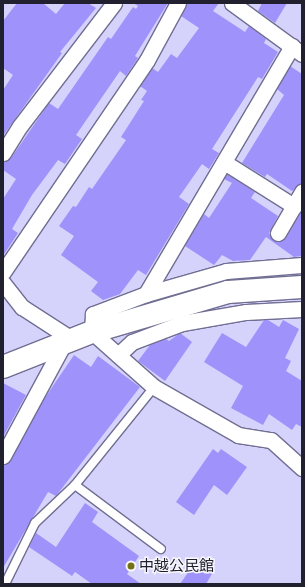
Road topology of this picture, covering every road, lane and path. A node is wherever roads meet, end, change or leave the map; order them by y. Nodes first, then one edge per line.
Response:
1 (114, 3) edge
2 (178, 3) edge
3 (232, 3) edge
4 (297, 50) edge
5 (3, 153) edge
6 (224, 162) junction
7 (302, 192) edge
8 (294, 206) junction
9 (278, 233) dead end
10 (302, 265) edge
11 (3, 272) edge
12 (3, 283) edge
13 (302, 288) edge
14 (146, 294) junction
15 (302, 308) edge
16 (76, 338) junction
17 (118, 355) junction
18 (3, 367) edge
19 (154, 387) junction
20 (3, 456) edge
21 (302, 468) edge
22 (75, 485) junction
23 (161, 548) dead end
24 (5, 584) edge

1 - 5 street
2 - 11 street
3 - 4 street
4 - 6 street
6 - 8 street
6 - 14 street
7 - 8 street
8 - 9 street
10 - 14 street
12 - 16 street
13 - 16 street
14 - 16 street
15 - 17 street
16 - 17 street
16 - 18 street
16 - 20 street
17 - 19 street
19 - 21 street
19 - 22 lane
22 - 23 lane
22 - 24 lane

